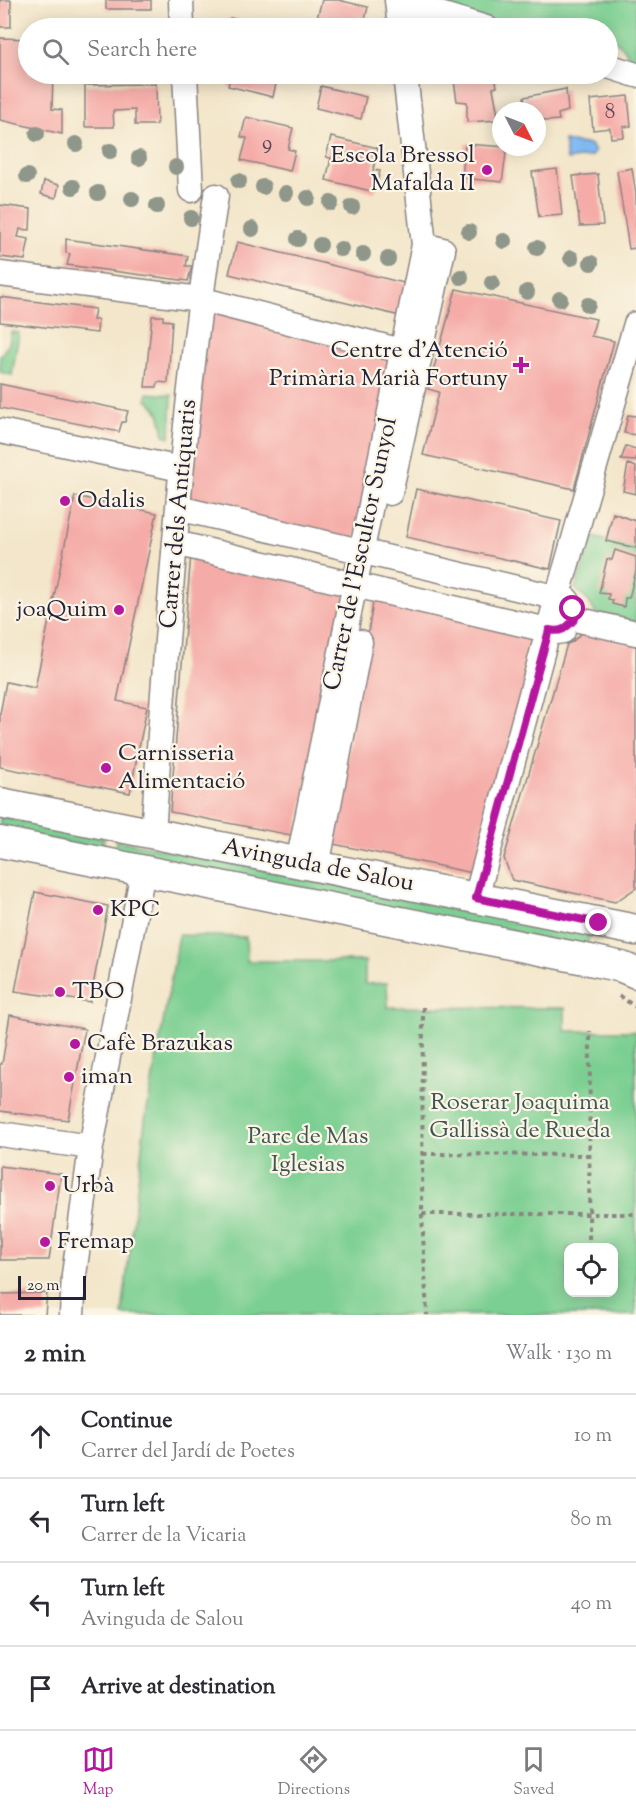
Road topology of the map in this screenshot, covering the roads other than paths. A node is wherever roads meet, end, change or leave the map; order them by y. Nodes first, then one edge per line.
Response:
1 (181, 0) edge
2 (397, 1) edge
3 (182, 18) edge
4 (399, 18) edge
5 (453, 18) edge
6 (618, 69) edge
7 (636, 75) edge
8 (185, 84) edge
9 (407, 84) edge
10 (191, 190) dead end
11 (216, 196) dead end
12 (0, 274) edge
13 (200, 299) junction
14 (636, 324) edge
15 (411, 352) junction
16 (0, 431) edge
17 (181, 469) junction
18 (178, 508) junction
19 (175, 543) junction
20 (369, 554) junction
21 (362, 587) junction
22 (557, 598) junction
23 (575, 619) junction
24 (549, 630) junction
25 (636, 633) edge
26 (0, 803) edge
27 (153, 833) junction
28 (0, 842) edge
29 (307, 865) junction
30 (143, 871) junction
31 (476, 898) junction
32 (636, 930) edge
33 (629, 970) edge
34 (0, 1134) edge
35 (91, 1148) junction
36 (72, 1315) edge

1 - 3 street
2 - 4 street
2 - 5 street
6 - 7 street
8 - 10 street
9 - 15 street, Carrer de l'Escultor Sunyol
11 - 13 street, Carrer dels Antiquaris
12 - 13 street
13 - 15 street
13 - 17 street, Carrer dels Antiquaris
14 - 22 street
15 - 20 street, Carrer de l'Escultor Sunyol
16 - 17 street
17 - 18 street, Carrer dels Antiquaris
18 - 19 street, Carrer dels Antiquaris
18 - 20 street
19 - 21 street
19 - 27 street, Carrer dels Antiquaris
20 - 21 street, Carrer de l'Escultor Sunyol
20 - 22 street
21 - 24 street
21 - 29 street, Carrer de l'Escultor Sunyol
22 - 23 street
22 - 24 street
23 - 24 street
23 - 25 street
24 - 31 street
26 - 27 main road, Avinguda de Salou
27 - 29 main road, Avinguda de Salou
28 - 30 main road
29 - 31 main road, Avinguda de Salou
30 - 33 main road
30 - 35 street
31 - 32 main road, Avinguda de Salou
34 - 35 street
35 - 36 street

